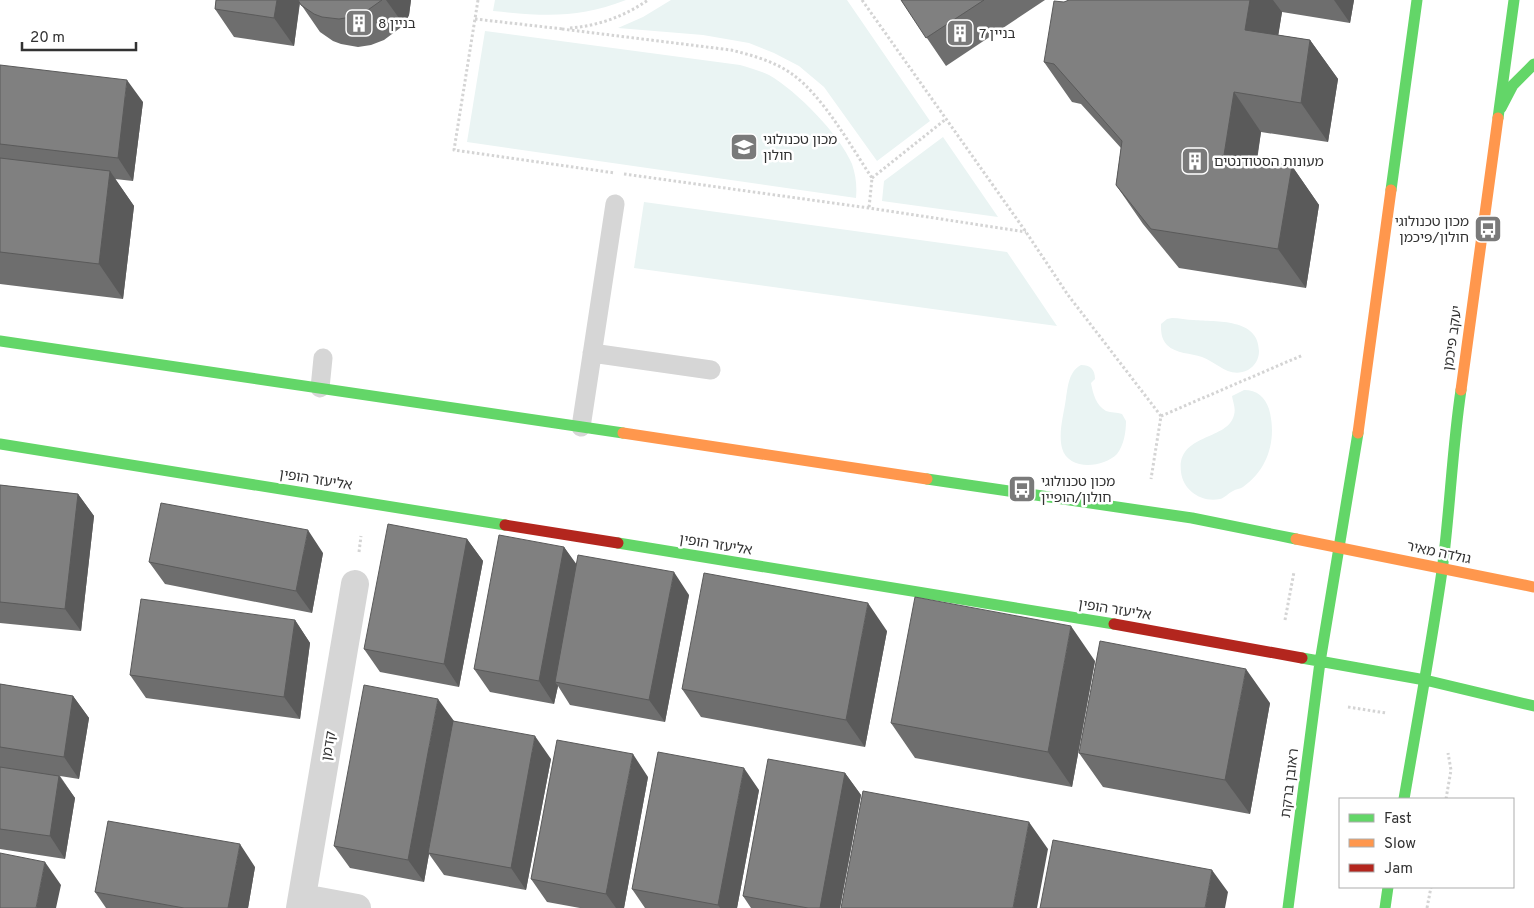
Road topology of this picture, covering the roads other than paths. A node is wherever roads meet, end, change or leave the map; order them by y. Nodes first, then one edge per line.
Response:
1 (1417, 0) edge
2 (1514, 0) edge
3 (1534, 64) edge
4 (1498, 113) junction
5 (614, 204) dead end
6 (0, 341) edge
7 (592, 353) junction
8 (323, 358) dead end
9 (711, 370) dead end
10 (320, 388) junction
11 (581, 427) junction
12 (0, 444) edge
13 (1338, 546) junction
14 (1442, 569) junction
15 (354, 584) road end
16 (1534, 587) edge
17 (1320, 662) junction
18 (1425, 680) junction
19 (1534, 706) edge
20 (1404, 798) edge
21 (1388, 888) edge
22 (302, 903) edge
23 (357, 908) edge
24 (1288, 908) edge
25 (1385, 908) edge

1 - 13 main road
2 - 4 main road, יעקב פיכמן
3 - 4 main road
4 - 14 main road, יעקב פיכמן
5 - 7 lane
6 - 10 main road
7 - 9 lane
7 - 11 lane
8 - 10 lane
10 - 11 main road
11 - 13 main road
12 - 17 main road, אליעזר הופין
13 - 14 main road, גולדה מאיר
13 - 17 main road
14 - 16 main road, גולדה מאיר
14 - 18 main road, יעקב פיכמן
15 - 22 street, קדמן
17 - 18 main road, אליעזר הופין
17 - 24 main road, ראובן ברקת
18 - 19 main road
18 - 20 main road
21 - 25 main road
22 - 23 street

